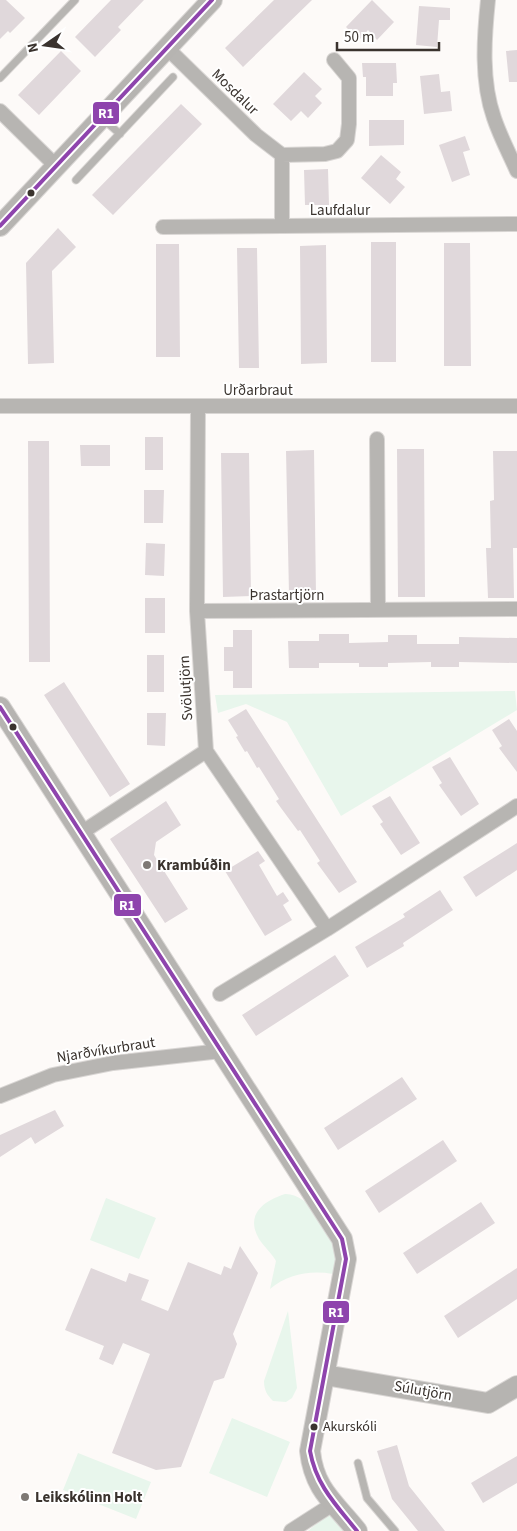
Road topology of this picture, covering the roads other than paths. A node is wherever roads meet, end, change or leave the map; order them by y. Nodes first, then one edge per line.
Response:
1 (76, 0) edge
2 (212, 0) edge
3 (488, 0) edge
4 (168, 49) junction
5 (334, 60) dead end
6 (173, 77) dead end
7 (0, 78) edge
8 (0, 111) edge
9 (102, 118) junction
10 (120, 134) junction
11 (282, 155) junction
12 (57, 166) junction
13 (517, 171) edge
14 (76, 180) dead end
15 (517, 224) edge
16 (282, 225) junction
17 (0, 226) edge
18 (163, 227) dead end
19 (0, 406) edge
20 (198, 406) junction
21 (517, 406) edge
22 (377, 440) dead end
23 (517, 609) edge
24 (378, 610) junction
25 (197, 611) junction
26 (0, 707) edge
27 (206, 751) junction
28 (517, 806) edge
29 (81, 832) junction
30 (328, 929) junction
31 (220, 994) dead end
32 (221, 1051) junction
33 (0, 1096) edge
34 (325, 1375) junction
35 (517, 1386) edge
36 (358, 1463) dead end
37 (333, 1504) junction
38 (291, 1531) edge
39 (357, 1531) edge
40 (395, 1531) edge

1 - 7 lane
2 - 4 street
3 - 13 street
4 - 9 street
4 - 11 street, Mosdalur
5 - 11 street
6 - 10 lane
8 - 12 street
9 - 10 lane
9 - 12 street
10 - 14 lane
11 - 16 street
12 - 17 street
15 - 16 street, Laufdalur
16 - 18 street, Laufdalur
19 - 20 street, Urðarbraut
20 - 21 street, Urðarbraut
20 - 25 street, Svölutjörn
22 - 24 street
23 - 24 street, Þrastartjörn
24 - 25 street, Þrastartjörn
25 - 27 street, Svölutjörn
26 - 29 street
27 - 29 street
27 - 30 street
28 - 30 street
29 - 32 street
30 - 31 street
32 - 33 street, Njarðvíkurbraut
32 - 34 street
34 - 35 street, Súlutjörn
34 - 37 street
36 - 40 lane
37 - 38 street
37 - 39 street

